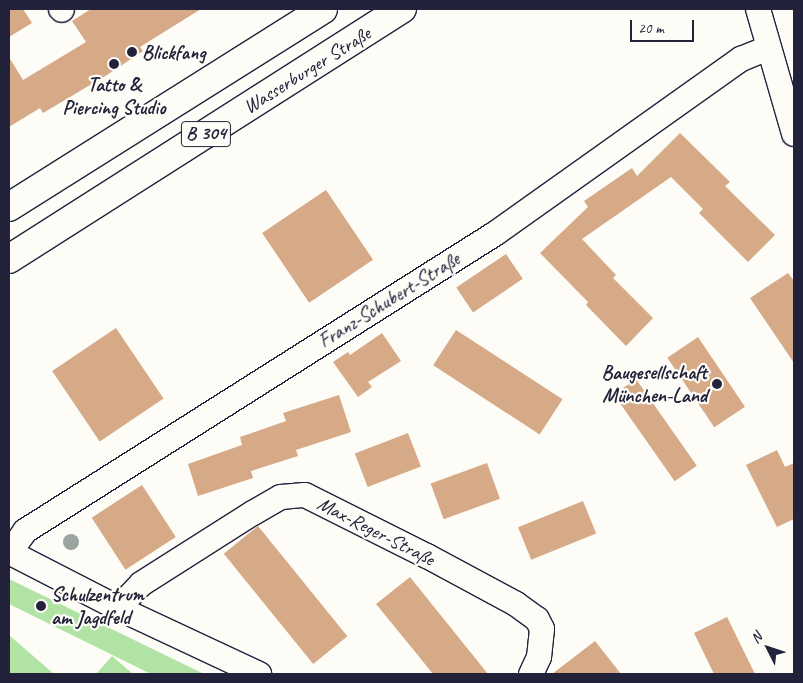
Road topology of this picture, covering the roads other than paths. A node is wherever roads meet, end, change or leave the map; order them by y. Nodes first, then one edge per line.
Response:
1 (323, 9) edge
2 (402, 9) edge
3 (758, 9) edge
4 (768, 48) junction
5 (794, 134) edge
6 (9, 207) edge
7 (9, 259) edge
8 (9, 552) edge
9 (118, 608) junction
10 (259, 674) edge
11 (531, 674) edge

1 - 6 main road, B 304
2 - 7 main road, Wasserburger Straße / B 304
3 - 4 street
4 - 5 street
4 - 8 street, Franz-Schubert-Straße
8 - 9 street
9 - 10 street
9 - 11 street, Max-Reger-Straße

